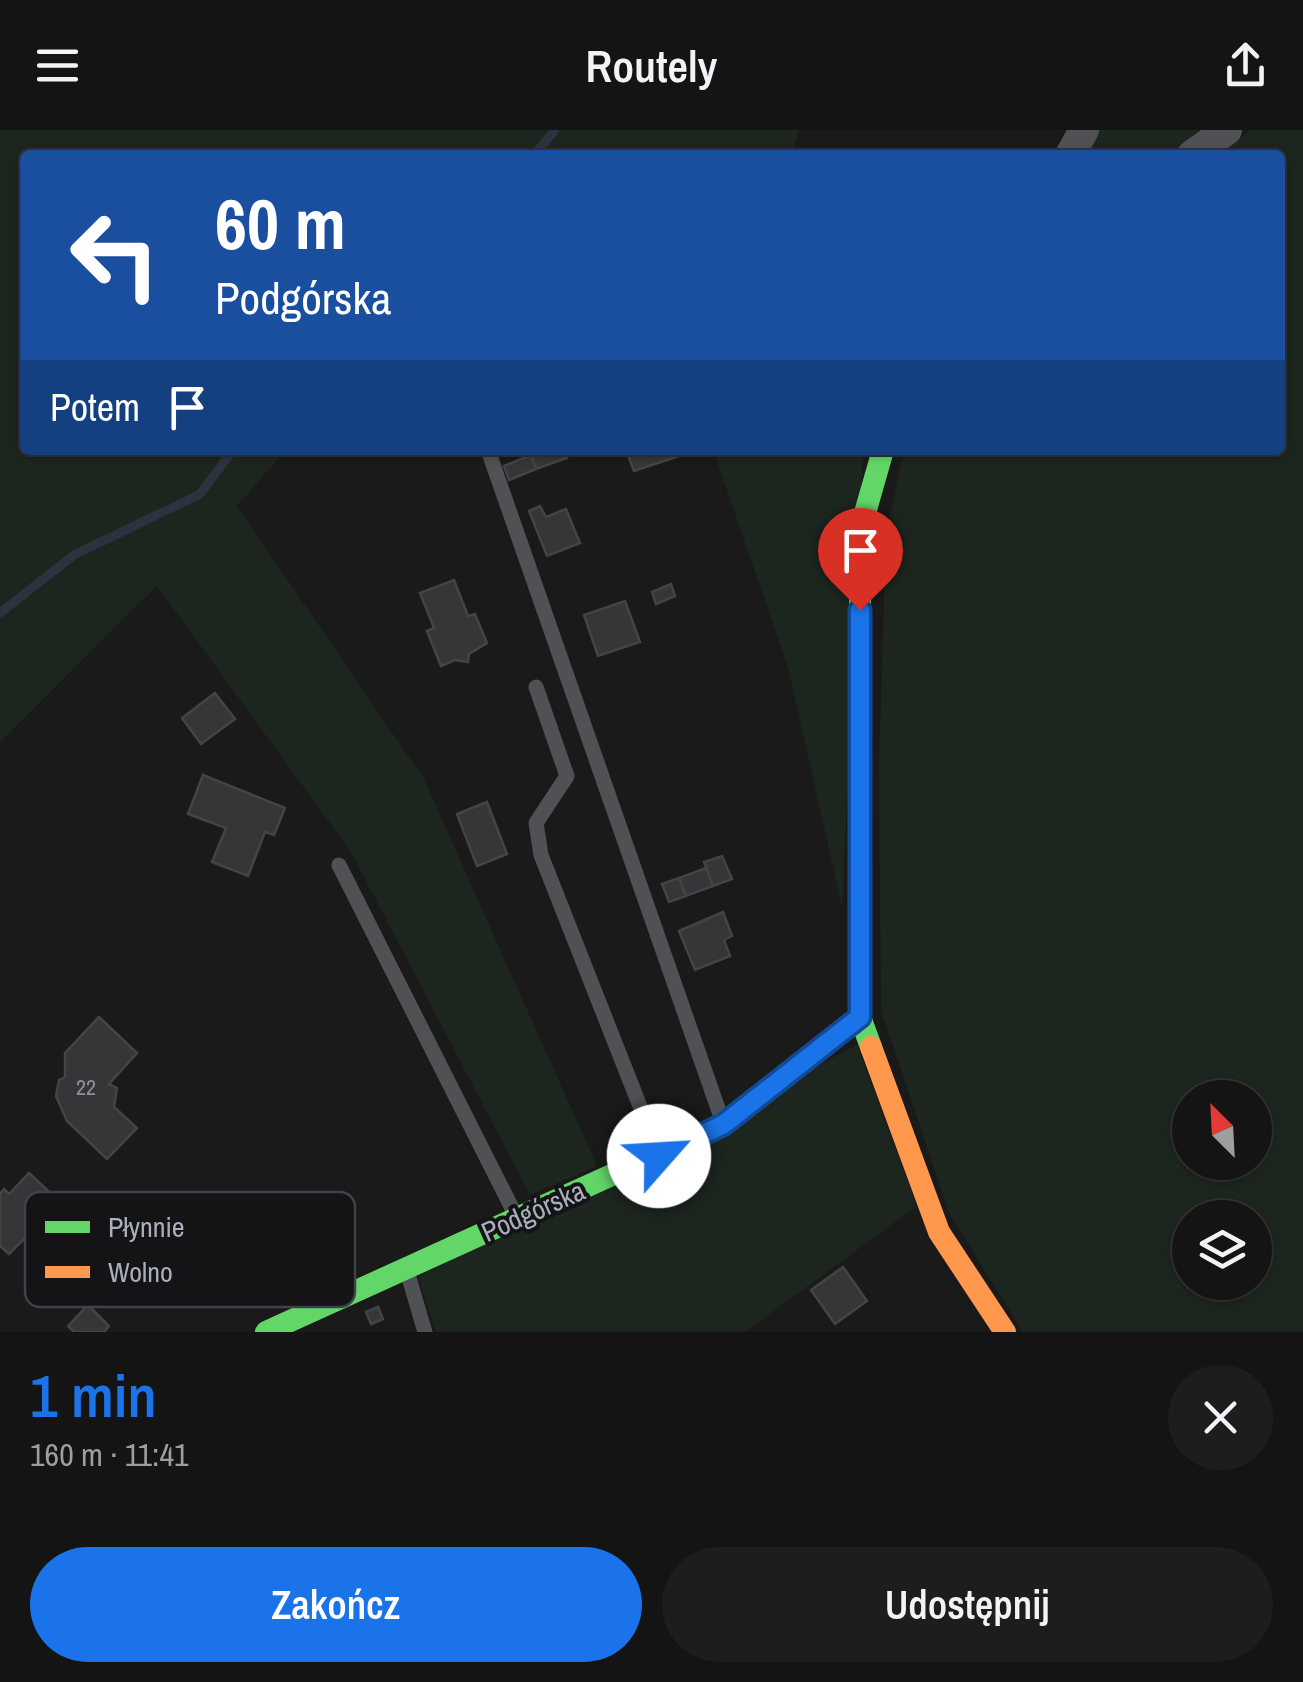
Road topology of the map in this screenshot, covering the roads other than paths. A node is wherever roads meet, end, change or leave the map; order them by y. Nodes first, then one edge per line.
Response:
1 (1227, 130) edge
2 (1199, 150) edge
3 (490, 455) edge
4 (882, 455) edge
5 (536, 687) dead end
6 (339, 864) dead end
7 (860, 1017) junction
8 (724, 1124) junction
9 (659, 1156) junction
10 (518, 1218) junction
11 (406, 1267) junction
12 (355, 1291) edge
13 (320, 1307) edge
14 (266, 1332) edge
15 (425, 1332) edge
16 (1005, 1332) edge

1 - 2 street
3 - 8 lane
4 - 7 street
5 - 9 lane
6 - 10 lane
7 - 8 street, Podgórska
7 - 16 street
8 - 9 street, Podgórska
9 - 10 street, Podgórska
10 - 11 street, Podgórska
11 - 12 street, Podgórska
11 - 15 lane
13 - 14 street, Podgórska

